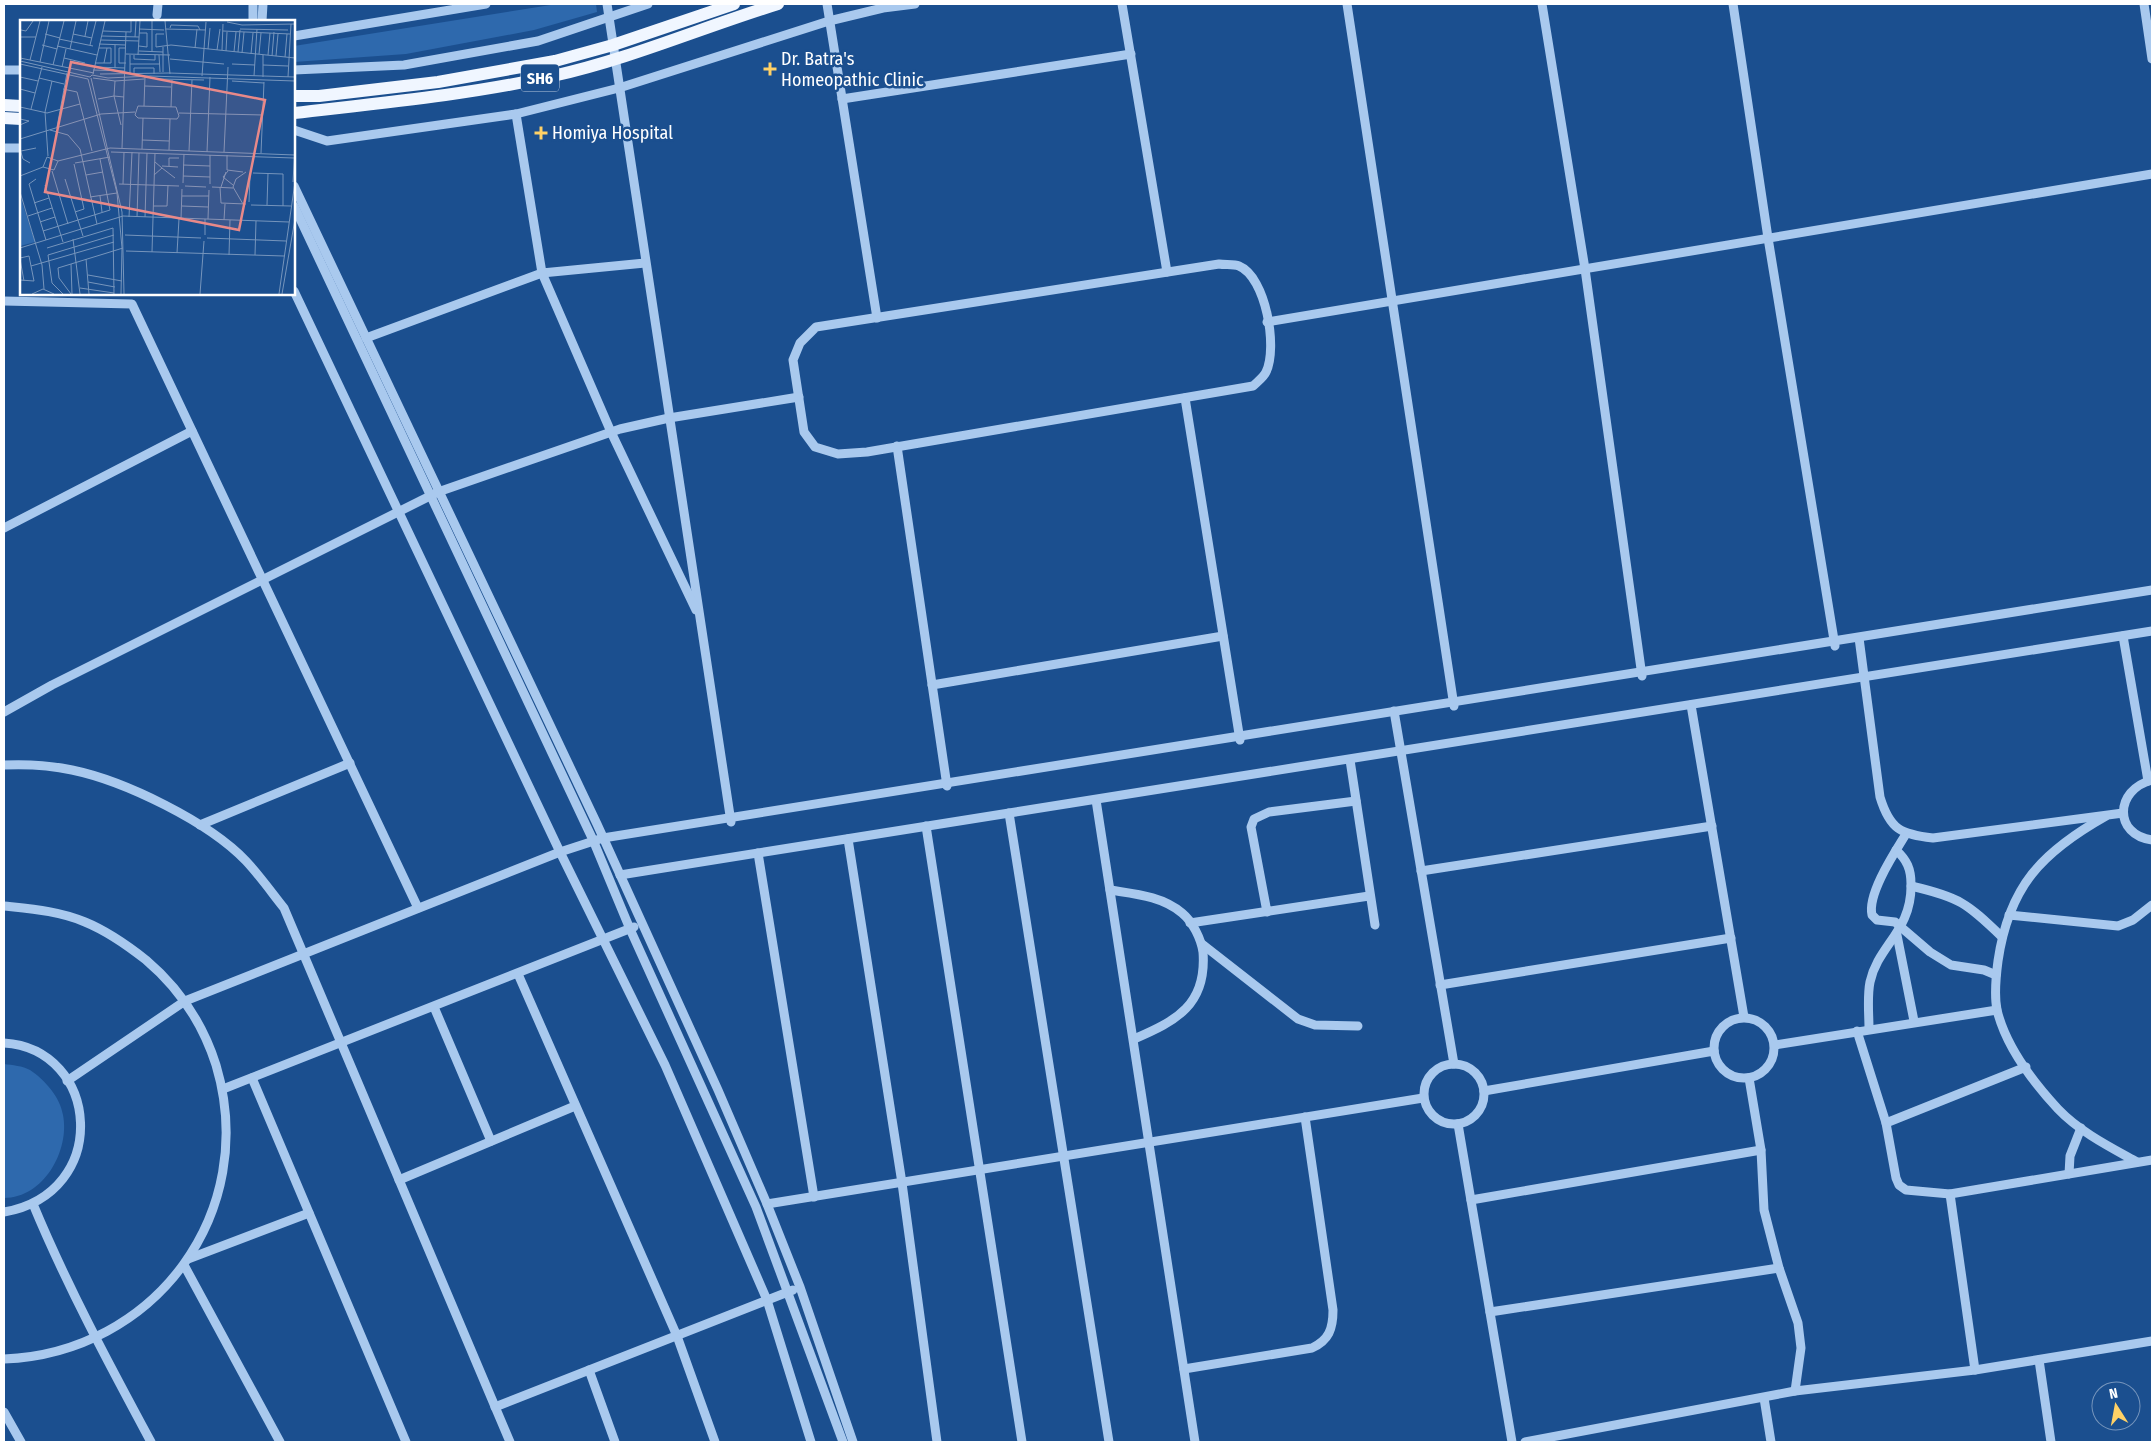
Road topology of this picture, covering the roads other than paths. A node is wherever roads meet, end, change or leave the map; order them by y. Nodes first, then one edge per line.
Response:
1 (158, 4) edge
2 (253, 4) edge
3 (263, 4) edge
4 (486, 4) edge
5 (607, 4) edge
6 (648, 4) edge
7 (734, 4) edge
8 (778, 4) edge
9 (826, 4) edge
10 (915, 4) edge
11 (1122, 4) edge
12 (1347, 4) edge
13 (1542, 4) edge
14 (1733, 4) edge
15 (2144, 4) edge
16 (157, 15) dead end
17 (609, 18) junction
18 (253, 20) edge
19 (262, 20) edge
20 (829, 21) junction
21 (295, 36) edge
22 (612, 45) junction
23 (1131, 54) junction
24 (614, 59) junction
25 (2152, 59) edge
26 (4, 70) edge
27 (20, 70) edge
28 (295, 70) edge
29 (619, 88) junction
30 (295, 96) edge
31 (842, 99) junction
32 (4, 105) edge
33 (20, 106) edge
34 (295, 113) edge
35 (516, 114) junction
36 (4, 118) edge
37 (20, 119) edge
38 (295, 130) edge
39 (4, 148) edge
40 (20, 148) edge
41 (2152, 174) edge
42 (295, 188) edge
43 (295, 208) edge
44 (1768, 238) junction
45 (645, 262) junction
46 (1586, 269) junction
47 (1167, 272) junction
48 (542, 273) junction
49 (295, 293) edge
50 (4, 301) edge
51 (1391, 301) junction
52 (877, 318) junction
53 (1267, 322) junction
54 (366, 338) junction
55 (798, 397) junction
56 (1184, 398) junction
57 (669, 418) junction
58 (192, 431) junction
59 (610, 432) junction
60 (897, 446) junction
61 (434, 494) junction
62 (398, 512) junction
63 (4, 528) edge
64 (264, 580) junction
65 (2152, 590) edge
66 (2152, 596) edge
67 (700, 619) junction
68 (2152, 631) edge
69 (1223, 636) junction
70 (2123, 636) junction
71 (1859, 640) junction
72 (1835, 644) junction
73 (1642, 674) junction
74 (1866, 677) junction
75 (932, 685) junction
76 (1454, 704) junction
77 (1691, 705) junction
78 (4, 712) edge
79 (1395, 714) junction
80 (1239, 738) junction
81 (1401, 752) junction
82 (1350, 760) junction
83 (350, 764) junction
84 (4, 765) edge
85 (2150, 781) edge
86 (947, 784) junction
87 (1096, 800) junction
88 (1356, 801) junction
89 (1009, 814) junction
90 (2124, 814) junction
91 (2106, 816) junction
92 (731, 820) junction
93 (200, 825) junction
94 (926, 826) junction
95 (1712, 826) junction
96 (1906, 834) junction
97 (848, 839) junction
98 (2152, 840) edge
99 (596, 842) junction
100 (1896, 850) junction
101 (560, 852) junction
102 (758, 853) junction
103 (1421, 871) junction
104 (620, 875) junction
105 (1911, 886) junction
106 (1110, 890) junction
107 (1369, 896) junction
108 (2152, 904) edge
109 (4, 906) edge
110 (418, 908) junction
111 (1267, 912) junction
112 (2009, 915) junction
113 (642, 923) junction
114 (1190, 923) junction
115 (1374, 925) dead end
116 (630, 929) junction
117 (1899, 931) junction
118 (2002, 937) junction
119 (1730, 938) junction
120 (604, 940) junction
121 (1202, 944) junction
122 (304, 952) junction
123 (518, 974) junction
124 (1996, 975) junction
125 (1440, 985) junction
126 (185, 1001) junction
127 (434, 1007) junction
128 (1997, 1010) junction
129 (1744, 1018) junction
130 (1914, 1021) junction
131 (1358, 1026) dead end
132 (1869, 1029) junction
133 (1857, 1031) junction
134 (1134, 1039) junction
135 (4, 1043) edge
136 (342, 1043) junction
137 (1775, 1045) junction
138 (1714, 1051) junction
139 (1454, 1064) junction
140 (2026, 1067) junction
141 (252, 1078) junction
142 (1749, 1078) junction
143 (67, 1081) junction
144 (223, 1089) junction
145 (1484, 1091) junction
146 (1423, 1098) junction
147 (575, 1106) junction
148 (1305, 1117) junction
149 (1886, 1123) junction
150 (1458, 1124) junction
151 (2081, 1128) junction
152 (492, 1141) junction
153 (1150, 1142) junction
154 (1761, 1150) junction
155 (1062, 1157) junction
156 (2152, 1160) edge
157 (2137, 1162) junction
158 (979, 1170) junction
159 (2069, 1174) junction
160 (400, 1180) junction
161 (902, 1183) junction
162 (1950, 1194) junction
163 (814, 1197) junction
164 (1471, 1200) junction
165 (33, 1204) junction
166 (767, 1204) junction
167 (4, 1212) edge
168 (309, 1213) junction
169 (186, 1262) junction
170 (1779, 1268) junction
171 (800, 1287) junction
172 (788, 1291) junction
173 (767, 1300) junction
174 (1490, 1312) junction
175 (677, 1336) junction
176 (95, 1338) junction
177 (2152, 1341) edge
178 (4, 1359) edge
179 (2039, 1360) junction
180 (1184, 1369) junction
181 (589, 1370) junction
182 (1975, 1370) junction
183 (1795, 1391) junction
184 (1764, 1398) junction
185 (495, 1408) junction
186 (4, 1412) edge
187 (20, 1442) edge
188 (151, 1442) edge
189 (280, 1442) edge
190 (406, 1442) edge
191 (510, 1442) edge
192 (616, 1442) edge
193 (715, 1442) edge
194 (811, 1442) edge
195 (843, 1442) edge
196 (853, 1442) edge
197 (937, 1442) edge
198 (1022, 1442) edge
199 (1109, 1442) edge
200 (1195, 1442) edge
201 (1512, 1442) edge
202 (1525, 1442) edge
203 (1771, 1442) edge
204 (2051, 1442) edge

1 - 16 street
2 - 18 street
3 - 19 street
4 - 21 street
5 - 17 street
6 - 17 street
7 - 22 main road, SH6
8 - 24 main road, SH6
9 - 20 street
10 - 20 street
11 - 23 street
12 - 51 street
13 - 46 street
14 - 44 street
15 - 25 street
17 - 22 street
17 - 28 street
20 - 29 street
20 - 31 street
22 - 24 street
22 - 30 main road, SH6
23 - 31 street
23 - 47 street
24 - 29 street
24 - 34 main road, SH6
26 - 27 street
29 - 35 street
29 - 45 street
31 - 52 street
32 - 33 main road
35 - 38 street
35 - 48 street
36 - 37 main road
39 - 40 street
41 - 44 street
42 - 54 street
43 - 61 street
44 - 46 street
44 - 72 street
45 - 48 street
45 - 57 street
46 - 51 street
46 - 73 street
47 - 52 street
47 - 53 street
48 - 54 street
48 - 59 street
49 - 62 street
50 - 58 street
51 - 53 street
51 - 76 street
52 - 55 street
53 - 56 street
54 - 61 street
55 - 57 street
55 - 60 street
56 - 60 street
56 - 69 street
57 - 59 street
57 - 67 street
58 - 63 street
58 - 64 street
59 - 61 street
59 - 67 street
60 - 75 street
61 - 62 street
61 - 99 street
62 - 64 street
62 - 101 street
64 - 78 street
64 - 83 street
65 - 71 street
66 - 71 street
67 - 92 street
68 - 70 street
69 - 75 street
69 - 80 street
70 - 74 street
70 - 85 street
71 - 72 street
71 - 74 street
72 - 73 street
73 - 76 street
74 - 77 street
74 - 96 street
75 - 86 street
76 - 79 street
77 - 81 street
77 - 95 street
79 - 80 street
79 - 81 street
80 - 86 street
81 - 82 street
81 - 103 street
82 - 87 street
82 - 88 street
83 - 93 street
83 - 110 street
84 - 93 street
85 - 90 street
86 - 92 street
87 - 89 street
87 - 106 street
88 - 107 street
88 - 111 street
89 - 94 street
89 - 155 street
90 - 91 street
90 - 98 street
91 - 96 street
91 - 112 street
92 - 99 street
93 - 122 street
94 - 97 street
94 - 158 street
95 - 103 street
95 - 119 street
96 - 100 street
97 - 102 street
97 - 161 street
99 - 101 street
99 - 104 street
99 - 116 street
100 - 105 street
100 - 117 street
101 - 110 street
101 - 120 street
102 - 104 street
102 - 163 street
103 - 125 street
104 - 113 street
105 - 117 street
105 - 118 street
106 - 114 street
106 - 134 street
107 - 111 street
107 - 115 street
108 - 112 street
109 - 126 street
110 - 122 street
111 - 114 street
112 - 118 street
113 - 116 street
113 - 166 street
114 - 121 street
116 - 120 street
116 - 172 street
117 - 124 street
117 - 130 street
117 - 132 street
118 - 124 street
119 - 125 street
119 - 129 street
120 - 123 street
120 - 173 street
121 - 131 street
121 - 134 street
122 - 126 street
122 - 136 street
123 - 127 street
123 - 147 street
124 - 128 street
125 - 139 street
126 - 143 street
126 - 144 street
127 - 136 street
127 - 152 street
128 - 130 street
128 - 140 street
129 - 137 street
129 - 138 street
130 - 132 street
132 - 133 street
133 - 137 street
133 - 149 street
134 - 153 street
135 - 143 street
136 - 141 street
136 - 160 street
137 - 142 street
138 - 142 street
138 - 145 street
139 - 145 street
139 - 146 street
140 - 149 street
140 - 151 street
141 - 144 street
141 - 168 street
142 - 154 street
143 - 165 street
144 - 169 street
145 - 150 street
146 - 148 street
146 - 150 street
147 - 152 street
147 - 175 street
148 - 153 street
148 - 180 street
149 - 162 street
150 - 164 street
151 - 157 street
151 - 159 street
152 - 160 street
153 - 155 street
153 - 180 street
154 - 164 street
154 - 170 street
155 - 158 street
155 - 199 street
156 - 157 street
157 - 159 street
158 - 161 street
158 - 198 street
159 - 162 street
160 - 185 street
161 - 163 street
161 - 197 street
162 - 182 street
163 - 166 street
164 - 174 street
165 - 167 street
165 - 176 street
166 - 171 street
168 - 169 street
168 - 190 street
169 - 176 street
169 - 189 street
170 - 174 street
170 - 183 street
171 - 172 street
171 - 196 street
172 - 173 street
172 - 195 street
173 - 175 street
173 - 194 street
174 - 201 street
175 - 181 street
175 - 193 street
176 - 178 street
176 - 188 street
177 - 179 street
179 - 182 street
179 - 204 street
180 - 200 street
181 - 185 street
181 - 192 street
182 - 183 street
183 - 184 street
184 - 202 street
184 - 203 street
185 - 191 street
186 - 187 street

